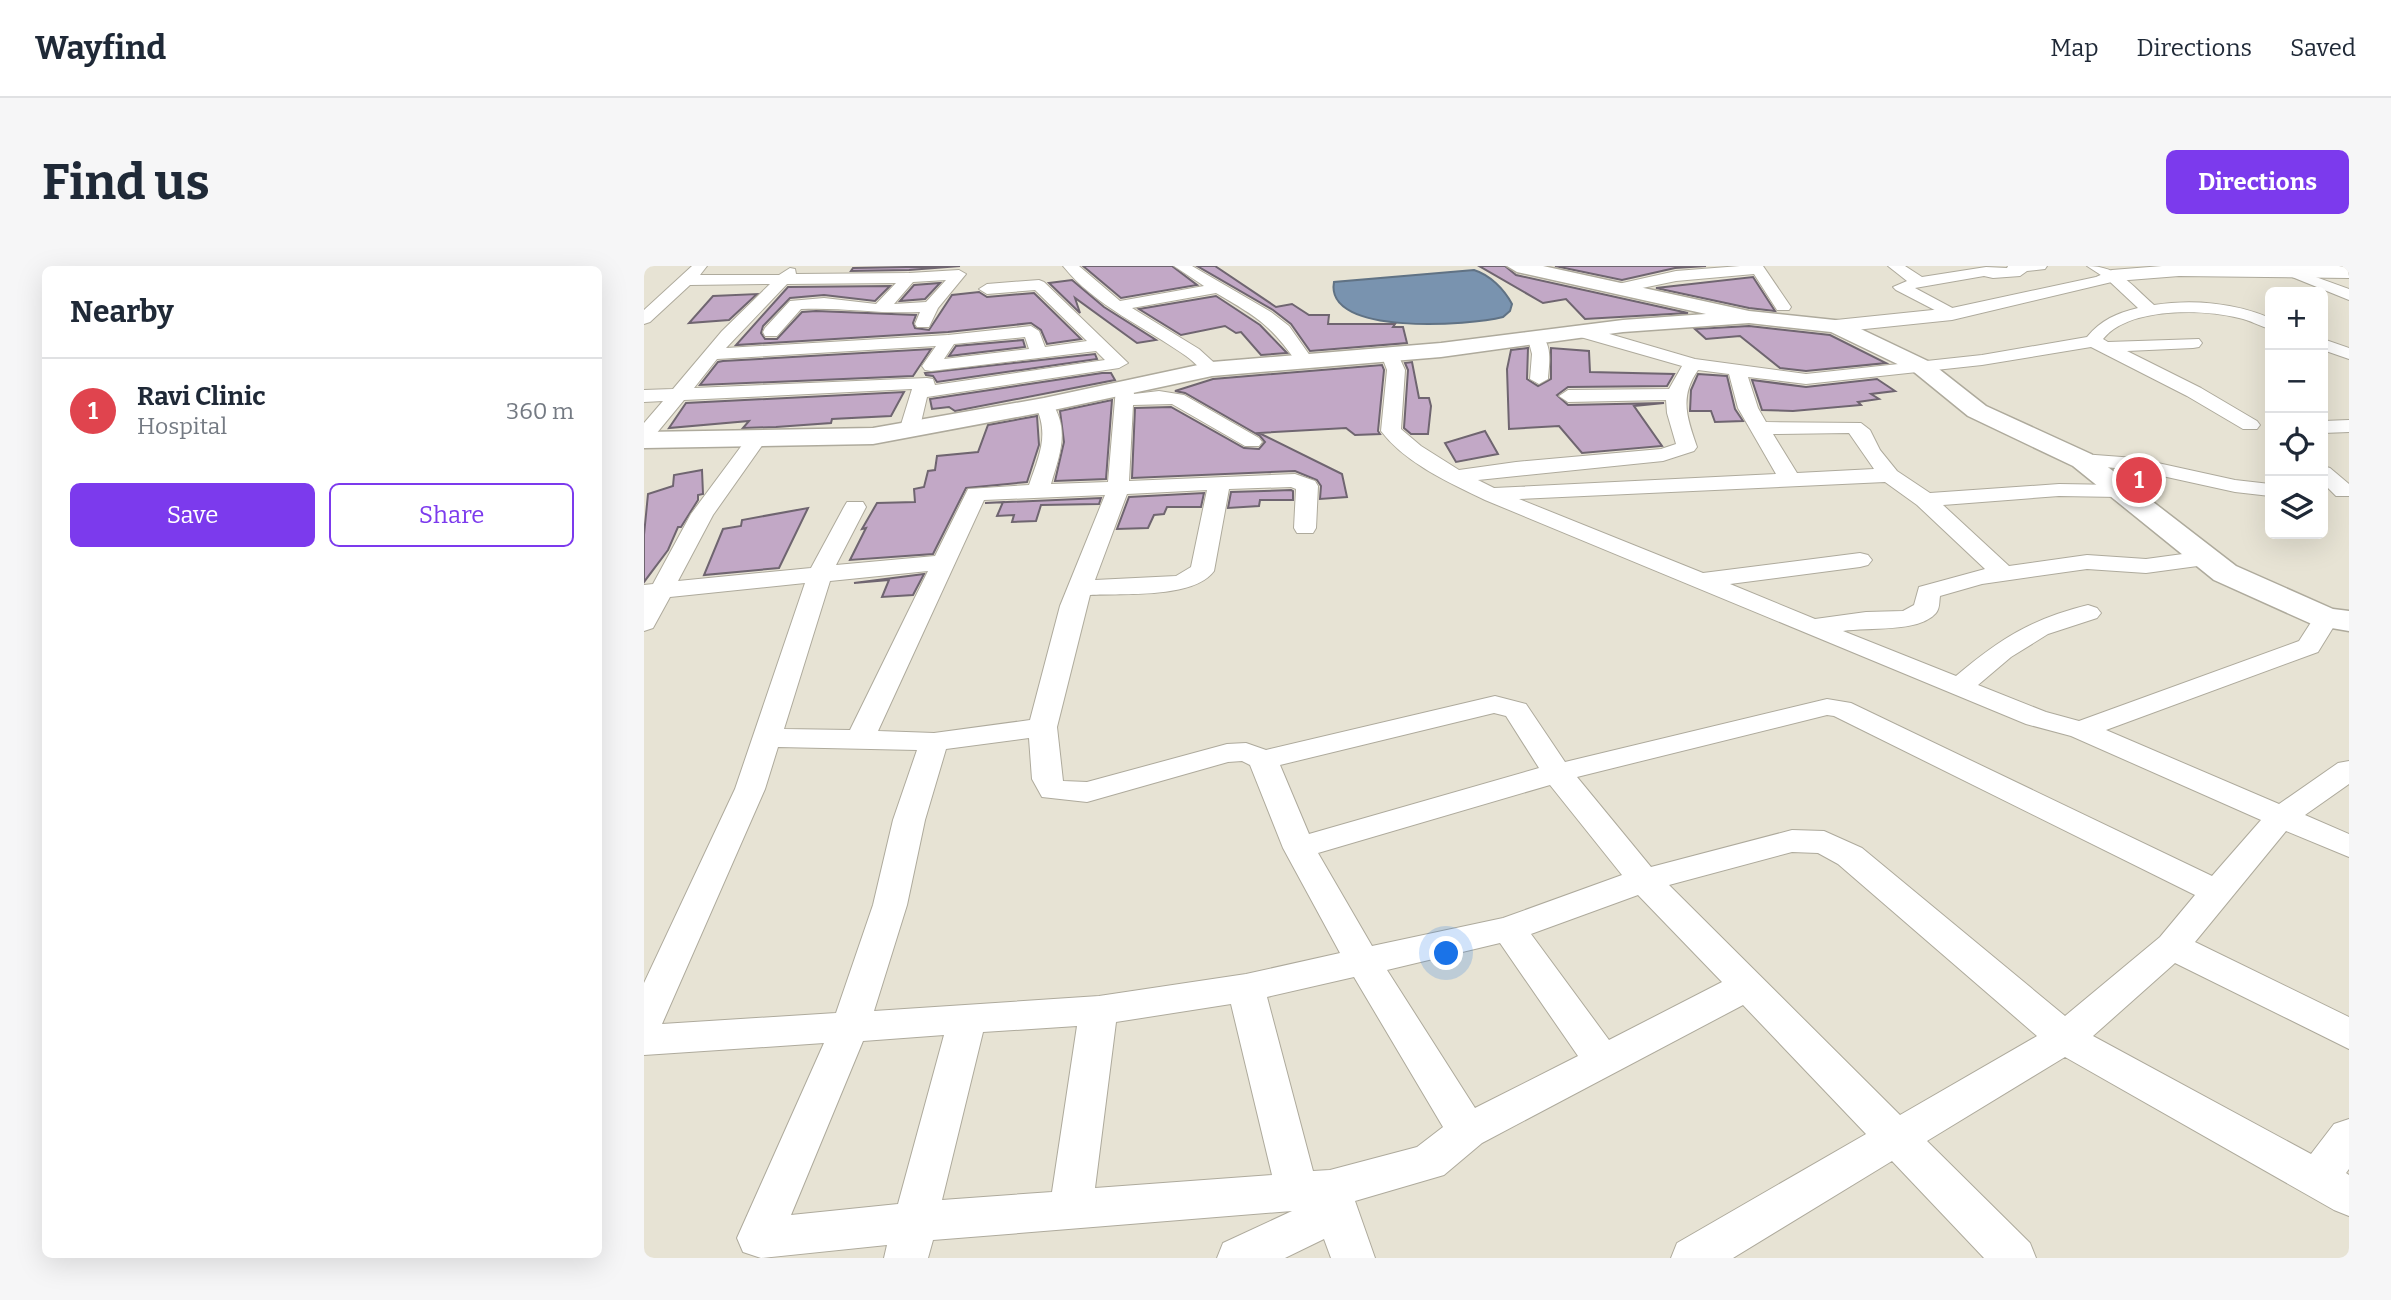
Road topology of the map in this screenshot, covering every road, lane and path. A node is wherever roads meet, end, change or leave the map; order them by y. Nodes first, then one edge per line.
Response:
1 (701, 266) edge
2 (1070, 266) edge
3 (1181, 266) edge
4 (1895, 266) edge
5 (2040, 266) edge
6 (2094, 266) edge
7 (1534, 267) edge
8 (2255, 267) edge
9 (1756, 268) edge
10 (1982, 269) edge
11 (962, 270) edge
12 (2287, 270) junction
13 (791, 272) edge
14 (2349, 272) edge
15 (2112, 276) junction
16 (909, 278) junction
17 (687, 280) junction
18 (1919, 282) junction
19 (1623, 287) junction
20 (1219, 288) junction
21 (987, 289) junction
22 (947, 290) junction
23 (646, 292) dead end
24 (674, 292) junction
25 (2349, 295) edge
26 (1117, 306) junction
27 (931, 307) junction
28 (1063, 307) junction
29 (1783, 307) dead end
30 (880, 309) junction
31 (2150, 309) junction
32 (1952, 314) junction
33 (1749, 317) junction
34 (644, 319) edge
35 (2265, 322) edge
36 (923, 324) junction
37 (1836, 326) junction
38 (797, 331) dead end
39 (1031, 331) junction
40 (771, 332) junction
41 (1583, 332) junction
42 (728, 335) junction
43 (872, 335) junction
44 (954, 335) junction
45 (1536, 339) junction
46 (2193, 343) dead end
47 (2101, 344) junction
48 (1100, 345) junction
49 (2328, 346) edge
50 (798, 349) junction
51 (712, 354) junction
52 (1039, 354) junction
53 (1390, 354) junction
54 (2349, 354) edge
55 (1304, 359) junction
56 (1693, 364) junction
57 (1922, 367) junction
58 (1212, 369) junction
59 (1737, 371) junction
60 (1539, 379) dead end
61 (926, 381) junction
62 (839, 387) junction
63 (755, 391) junction
64 (1125, 394) junction
65 (1676, 394) junction
66 (679, 395) junction
67 (644, 396) edge
68 (1568, 396) dead end
69 (1044, 405) junction
70 (2260, 426) edge
71 (2328, 426) edge
72 (2349, 426) edge
73 (1760, 428) junction
74 (909, 431) junction
75 (758, 437) junction
76 (644, 438) edge
77 (1252, 442) dead end
78 (2082, 460) junction
79 (1890, 475) junction
80 (2326, 476) edge
81 (1457, 477) junction
82 (1790, 478) junction
83 (1219, 484) junction
84 (1118, 489) junction
85 (2265, 489) edge
86 (2119, 491) junction
87 (1038, 492) junction
88 (2339, 492) edge
89 (1492, 493) junction
90 (1925, 500) junction
91 (855, 507) dead end
92 (1305, 528) dead end
93 (2205, 558) junction
94 (1860, 559) dead end
95 (943, 562) junction
96 (820, 574) junction
97 (2004, 574) junction
98 (1700, 581) junction
99 (1080, 588) junction
100 (653, 591) edge
101 (2088, 613) dead end
102 (2338, 619) edge
103 (644, 624) edge
104 (1812, 627) junction
105 (1959, 687) junction
106 (1044, 727) junction
107 (2081, 730) junction
108 (766, 738) junction
109 (860, 739) junction
110 (934, 742) junction
111 (1263, 760) junction
112 (2349, 770) edge
113 (1557, 773) junction
114 (2280, 817) junction
115 (2349, 846) edge
116 (1299, 848) junction
117 (2233, 872) junction
118 (1644, 880) junction
119 (1508, 929) junction
120 (2172, 946) junction
121 (1363, 962) junction
122 (1747, 986) junction
123 (1246, 988) junction
124 (1099, 1010) junction
125 (967, 1020) junction
126 (644, 1023) edge
127 (850, 1027) junction
128 (2349, 1034) edge
129 (2065, 1038) junction
130 (644, 1040) edge
131 (1603, 1061) junction
132 (1468, 1130) junction
133 (2349, 1136) edge
134 (1898, 1139) junction
135 (2333, 1188) edge
136 (1321, 1197) junction
137 (1071, 1210) junction
138 (911, 1240) edge
139 (1239, 1258) edge
140 (1353, 1258) edge
141 (1693, 1258) edge
142 (2014, 1258) edge

1 - 17 street
2 - 26 street
3 - 20 street
4 - 18 street
5 - 10 street
6 - 15 street
7 - 19 main road
8 - 12 street
8 - 15 street
9 - 19 street
9 - 29 street
10 - 18 street
11 - 16 street
11 - 22 street
12 - 14 street
12 - 25 street
13 - 16 street
13 - 17 street
13 - 42 street
15 - 31 street
15 - 32 street
16 - 30 street
17 - 24 street
18 - 32 street
19 - 33 main road
20 - 26 street
20 - 55 street
21 - 22 street
21 - 28 street
21 - 44 street
22 - 27 street
23 - 24 street
24 - 34 street
26 - 58 street
27 - 30 street
27 - 36 street
28 - 39 street
28 - 48 street
30 - 40 street
31 - 35 street
31 - 47 street
32 - 37 street
33 - 37 main road
33 - 41 main road
36 - 43 street
36 - 44 street
37 - 57 main road
38 - 40 street
39 - 44 street
39 - 52 street
40 - 42 street
41 - 45 main road
41 - 56 street
42 - 51 street
43 - 44 street
43 - 50 street
43 - 62 street
44 - 61 street
45 - 53 main road
45 - 60 street
46 - 47 street
47 - 57 street
47 - 70 street
48 - 52 street
48 - 61 street
49 - 54 street
50 - 51 street
50 - 63 street
51 - 66 street
52 - 61 street
53 - 55 main road
53 - 81 street
55 - 58 main road
56 - 59 street
56 - 65 street
57 - 59 street
57 - 78 main road
58 - 64 main road
59 - 73 street
61 - 62 street
61 - 74 street
62 - 63 street
63 - 66 street
64 - 69 main road
64 - 77 street
64 - 84 street
65 - 68 street
65 - 81 street
66 - 67 street
66 - 76 street
69 - 74 main road
69 - 87 street
71 - 72 street
73 - 79 street
73 - 82 street
74 - 75 main road
75 - 76 main road
75 - 100 street
78 - 85 street
78 - 86 main road
79 - 82 street
79 - 90 street
80 - 88 street
81 - 89 street
82 - 89 street
83 - 84 street
83 - 92 street
83 - 99 street
84 - 87 street
84 - 99 street
86 - 90 street
86 - 93 main road
87 - 95 street
89 - 98 street
90 - 97 street
91 - 96 street
93 - 97 street
93 - 102 main road
94 - 98 street
95 - 96 street
95 - 109 street
96 - 100 street
96 - 108 street
97 - 104 street
98 - 104 street
99 - 106 street
100 - 103 street
101 - 105 street
102 - 107 street
104 - 105 street
105 - 107 street
106 - 110 street
106 - 111 street
107 - 114 street
108 - 109 street
108 - 126 street
109 - 110 street
110 - 127 street
111 - 113 street
111 - 116 street
112 - 114 street
113 - 116 street
113 - 117 street
113 - 118 street
114 - 115 street
114 - 117 street
116 - 121 street
117 - 120 street
118 - 119 street
118 - 122 street
118 - 129 street
119 - 121 street
119 - 131 street
120 - 128 street
120 - 129 street
121 - 123 street
121 - 132 street
122 - 131 street
122 - 134 street
123 - 124 street
123 - 136 street
124 - 125 street
124 - 137 street
125 - 127 street
125 - 138 street
127 - 130 street
127 - 138 street
129 - 134 street
129 - 135 street
131 - 132 street
132 - 136 street
133 - 135 street
134 - 141 street
134 - 142 street
136 - 137 street
136 - 139 street
136 - 140 street
137 - 138 street

